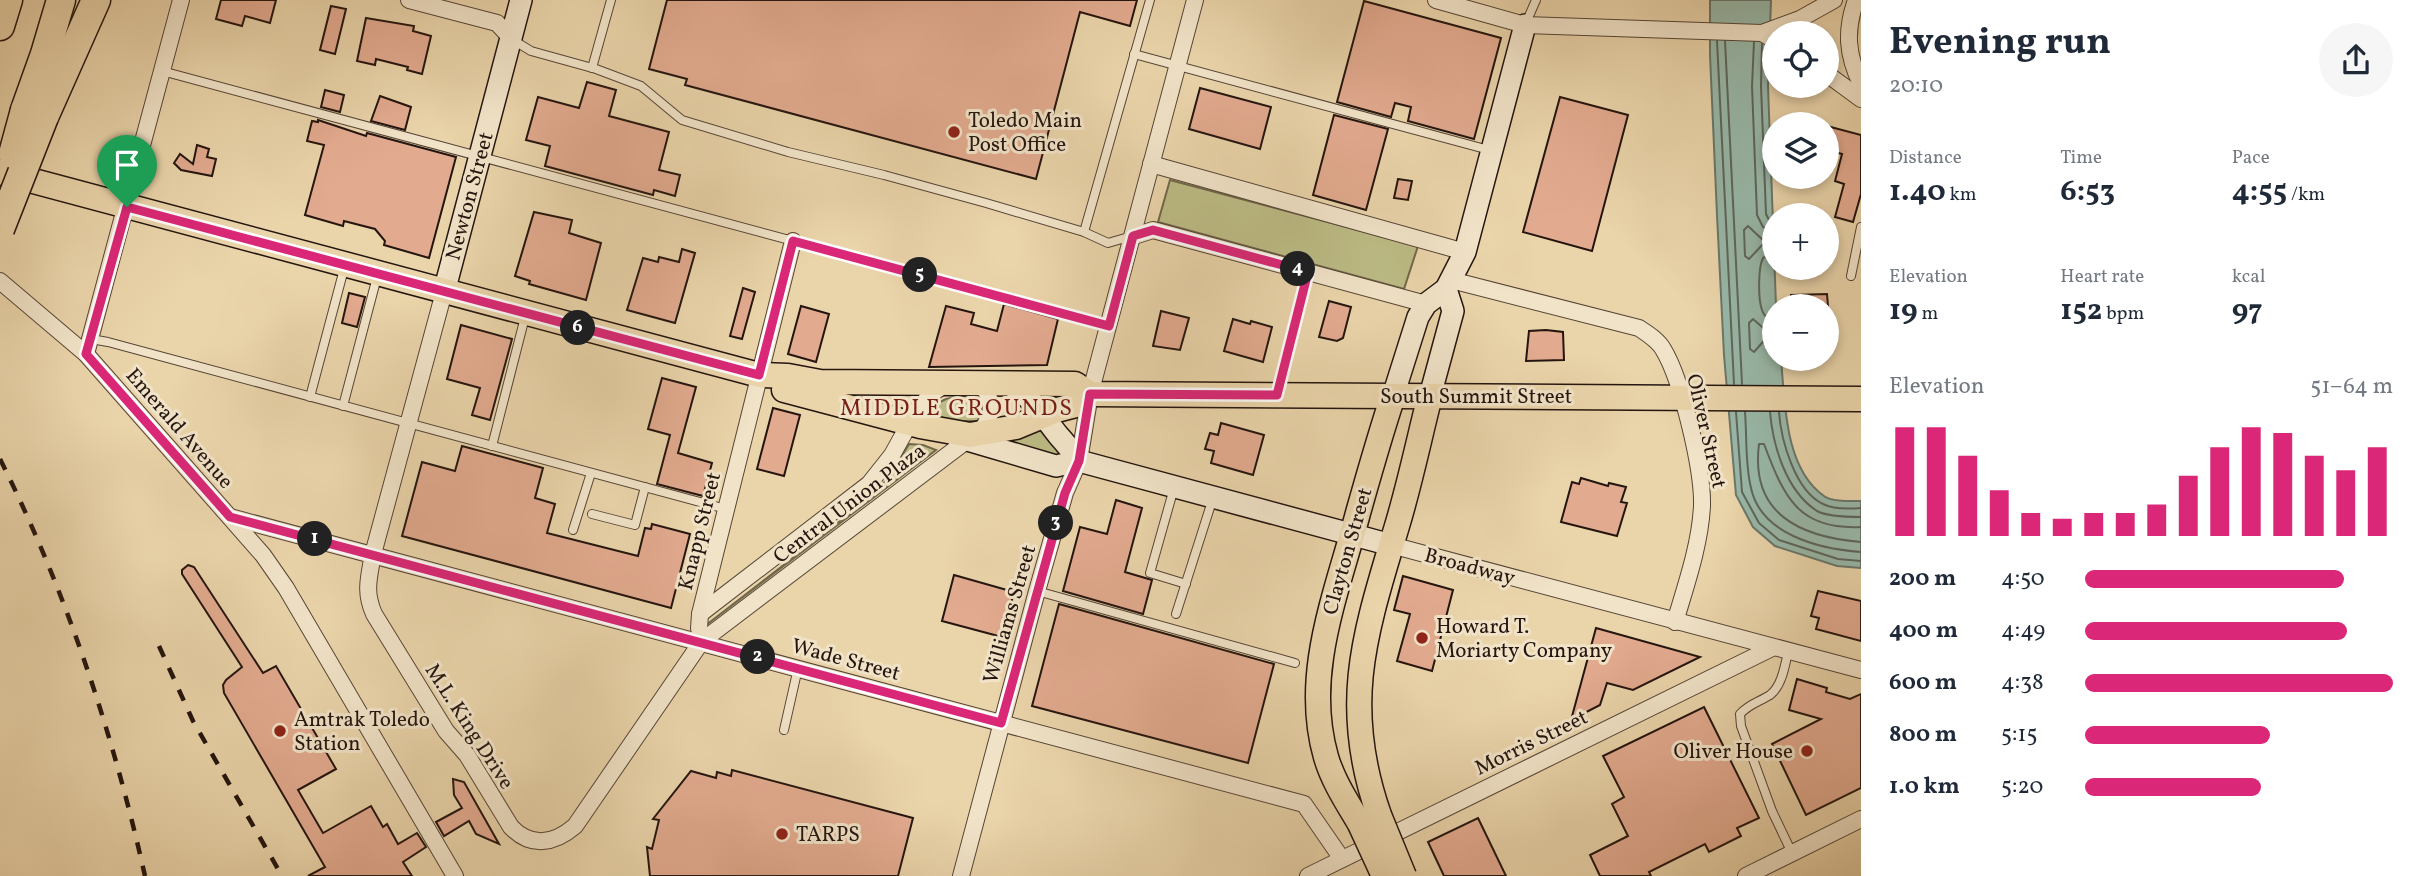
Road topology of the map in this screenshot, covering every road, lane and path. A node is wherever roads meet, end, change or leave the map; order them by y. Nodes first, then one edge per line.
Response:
1 (8, 0) edge
2 (61, 0) edge
3 (96, 0) edge
4 (181, 0) edge
5 (409, 0) edge
6 (521, 0) edge
7 (611, 0) edge
8 (1150, 0) edge
9 (1195, 0) edge
10 (1436, 0) edge
11 (1536, 0) edge
12 (1834, 0) edge
13 (1856, 0) edge
14 (1795, 21) edge
15 (1525, 25) junction
16 (0, 26) edge
17 (1762, 33) edge
18 (511, 38) junction
19 (1134, 54) junction
20 (1178, 64) junction
21 (592, 68) junction
22 (162, 71) junction
23 (1839, 83) edge
24 (1861, 84) edge
25 (1861, 99) edge
26 (35, 114) junction
27 (1492, 151) junction
28 (480, 157) junction
29 (1151, 164) junction
30 (0, 172) edge
31 (0, 201) edge
32 (127, 207) junction
33 (1861, 227) edge
34 (0, 229) edge
35 (1084, 232) junction
36 (1133, 236) junction
37 (793, 241) junction
38 (1465, 251) junction
39 (345, 266) junction
40 (1308, 272) junction
41 (378, 274) junction
42 (1851, 276) dead end
43 (0, 281) edge
44 (1448, 284) junction
45 (444, 292) junction
46 (1426, 304) junction
47 (526, 314) junction
48 (1109, 326) junction
49 (89, 347) junction
50 (759, 375) junction
51 (949, 383) junction
52 (980, 383) junction
53 (1007, 383) junction
54 (1090, 394) junction
55 (1277, 395) junction
56 (1393, 396) junction
57 (1430, 396) junction
58 (310, 397) junction
59 (1694, 398) junction
60 (1861, 399) edge
61 (343, 406) junction
62 (1045, 416) junction
63 (409, 424) junction
64 (914, 425) junction
65 (971, 438) junction
66 (492, 446) junction
67 (1079, 461) junction
68 (591, 472) junction
69 (645, 487) junction
70 (1174, 488) junction
71 (1213, 498) junction
72 (726, 509) junction
73 (592, 514) dead end
74 (230, 517) junction
75 (573, 530) dead end
76 (1351, 535) junction
77 (1391, 545) junction
78 (373, 554) junction
79 (1186, 584) junction
80 (1037, 592) junction
81 (700, 614) junction
82 (1176, 614) dead end
83 (1675, 622) junction
84 (702, 641) junction
85 (1780, 650) junction
86 (1295, 663) dead end
87 (798, 668) junction
88 (1861, 670) edge
89 (1001, 723) junction
90 (784, 730) dead end
91 (1369, 819) junction
92 (1861, 819) edge
93 (1792, 853) junction
94 (1342, 859) junction
95 (455, 876) edge
96 (961, 876) edge
97 (1308, 876) edge
98 (1384, 876) edge
99 (1405, 876) edge
100 (1746, 876) edge

1 - 16 highway
2 - 26 highway
3 - 26 highway
4 - 22 street
5 - 18 street
6 - 18 street, Newton Street
7 - 21 lane
8 - 19 lane
9 - 20 street, Williams Street
10 - 15 street
11 - 15 lane
12 - 14 street
13 - 24 street
15 - 17 street
15 - 27 street, Clayton Street
18 - 21 lane
18 - 28 street, Newton Street
19 - 20 lane
19 - 35 lane
20 - 27 lane
20 - 29 street, Williams Street
21 - 35 lane
22 - 28 lane
22 - 32 street
23 - 25 street
26 - 31 highway, bridge
26 - 34 highway, bridge
27 - 38 street, Clayton Street
28 - 37 lane
28 - 45 street, Newton Street
29 - 36 street, Williams Street
29 - 38 street
30 - 32 main road
32 - 39 main road
32 - 49 street
33 - 42 lane
35 - 36 lane
36 - 40 street
36 - 48 street, Williams Street
37 - 48 lane
37 - 50 street, Knapp Street
38 - 44 street, Clayton Street
39 - 41 main road
39 - 58 lane
40 - 46 street
40 - 55 lane
41 - 45 main road
41 - 61 lane
43 - 49 street, Emerald Avenue
44 - 46 street, Clayton Street
44 - 57 street, Clayton Street
44 - 59 street, Oliver Street
45 - 47 main road
45 - 63 street, Newton Street
46 - 56 street, Clayton Street
47 - 50 main road
47 - 66 lane
48 - 54 street, Williams Street
49 - 58 lane
49 - 74 street, Emerald Avenue
50 - 51 main road
50 - 64 main road
50 - 72 street, Knapp Street
51 - 52 main road
51 - 64 street, Central Union Plaza
52 - 53 main road
52 - 65 street, Central Union Plaza
53 - 54 main road, South Summit Street
53 - 62 street
54 - 55 main road, South Summit Street
54 - 62 main road, South Summit Street
54 - 67 street, Williams Street
55 - 56 main road, South Summit Street
56 - 57 main road, South Summit Street
56 - 76 main road, Clayton Street
57 - 59 main road, South Summit Street
57 - 77 main road, Clayton Street
58 - 61 lane
59 - 60 main road, South Summit Street
59 - 83 street, Oliver Street
61 - 63 lane
62 - 65 main road, South Summit Street
62 - 67 street
63 - 66 lane
63 - 78 street, Newton Street
64 - 65 main road, South Summit Street
64 - 81 street, Central Union Plaza
65 - 67 street, Broadway
65 - 84 street, Central Union Plaza
66 - 68 lane
67 - 70 street, Broadway
67 - 80 street, Williams Street
68 - 69 lane
68 - 75 lane
69 - 72 lane
69 - 73 lane
70 - 71 street, Broadway
70 - 79 lane
71 - 76 street, Broadway
71 - 79 lane
72 - 81 street, Knapp Street
74 - 78 street, Wade Street
74 - 95 street, Emerald Avenue
76 - 77 street, Broadway
76 - 91 main road, Clayton Street
77 - 83 street, Broadway
77 - 91 main road, Clayton Street
78 - 84 street, Wade Street
78 - 84 street, M.L. King Drive
79 - 82 lane
80 - 86 lane
80 - 89 street, Williams Street
81 - 84 street, Knapp Street
83 - 85 street, Broadway
84 - 87 street, Wade Street
85 - 88 street, Broadway
85 - 93 lane
85 - 94 street, Morris Street
87 - 89 street, Wade Street
87 - 90 lane
89 - 94 street, Wade Street
89 - 96 street, Williams Street
91 - 98 main road, bridge
91 - 99 main road, bridge
92 - 93 street
93 - 100 street
94 - 97 street, Morris Street

